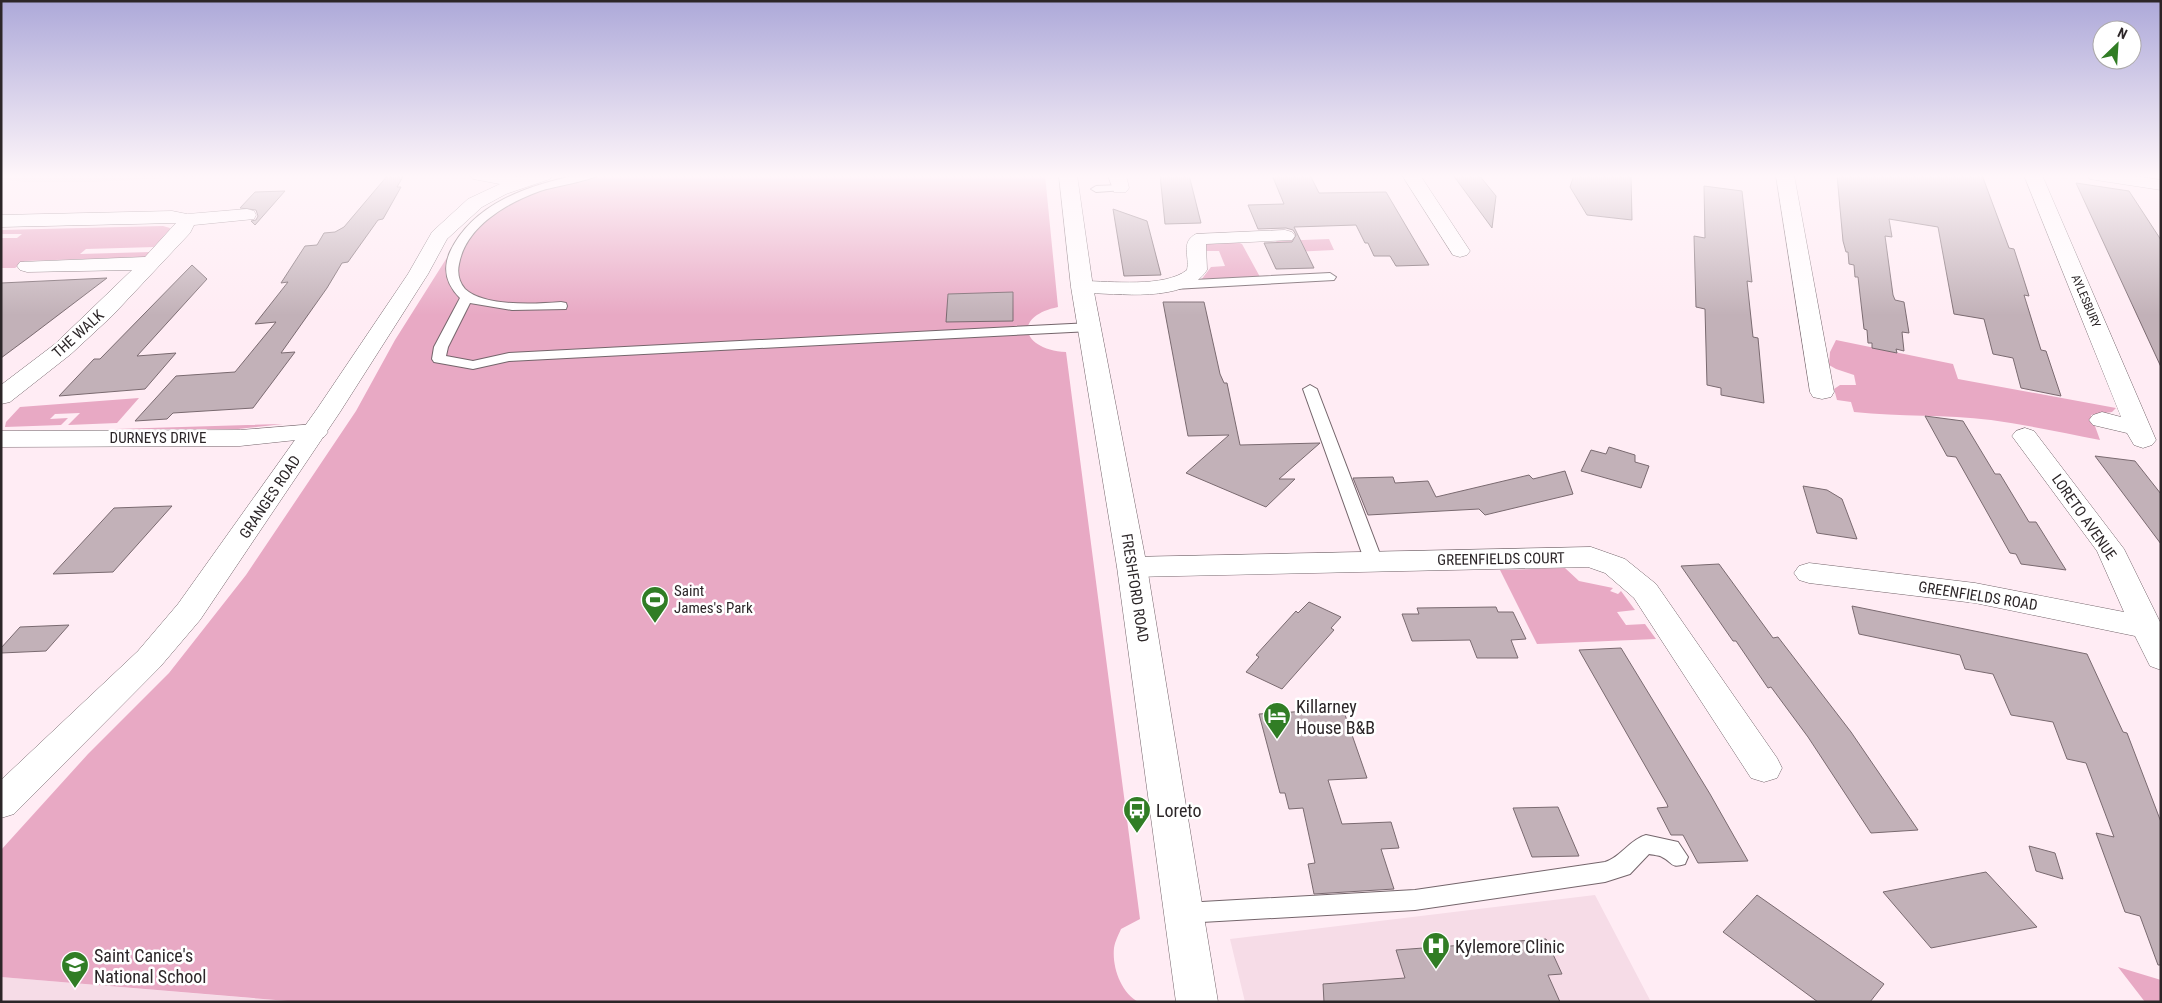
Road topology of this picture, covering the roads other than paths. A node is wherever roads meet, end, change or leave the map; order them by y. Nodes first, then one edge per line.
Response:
1 (186, 222) edge
2 (453, 222) edge
3 (479, 222) edge
4 (1074, 222) edge
5 (1442, 222) edge
6 (1793, 222) edge
7 (2053, 222) edge
8 (1284, 236) dead end
9 (1460, 250) dead end
10 (148, 263) junction
11 (27, 266) dead end
12 (1330, 277) dead end
13 (1174, 285) junction
14 (1082, 287) junction
15 (467, 297) junction
16 (561, 306) dead end
17 (1091, 328) junction
18 (1844, 378) dead end
19 (1310, 389) dead end
20 (1, 397) edge
21 (2102, 420) dead end
22 (315, 432) junction
23 (2025, 436) dead end
24 (1, 439) edge
25 (1374, 562) junction
26 (1132, 567) junction
27 (1809, 573) dead end
28 (2146, 628) junction
29 (2161, 658) edge
30 (1764, 768) dead end
31 (1, 803) edge
32 (1677, 856) dead end
33 (1184, 913) junction
34 (1197, 1002) edge

1 - 10 street, THE WALK
2 - 22 street, GRANGES ROAD
3 - 15 lane
4 - 14 street, FRESHFORD ROAD
5 - 9 street
6 - 18 street
7 - 21 street, AYLESBURY
8 - 13 street
10 - 11 street
10 - 20 street, THE WALK
12 - 13 lane
13 - 14 street
14 - 17 street, FRESHFORD ROAD
15 - 16 lane
15 - 17 lane
17 - 26 street, FRESHFORD ROAD
19 - 25 lane
22 - 24 street, DURNEYS DRIVE
22 - 31 street, GRANGES ROAD
23 - 28 street, LORETO AVENUE
25 - 26 street, GREENFIELDS COURT
25 - 30 street, GREENFIELDS COURT
26 - 33 street, FRESHFORD ROAD
27 - 28 street, GREENFIELDS ROAD
28 - 29 street, LORETO AVENUE
32 - 33 lane
33 - 34 street, FRESHFORD ROAD

